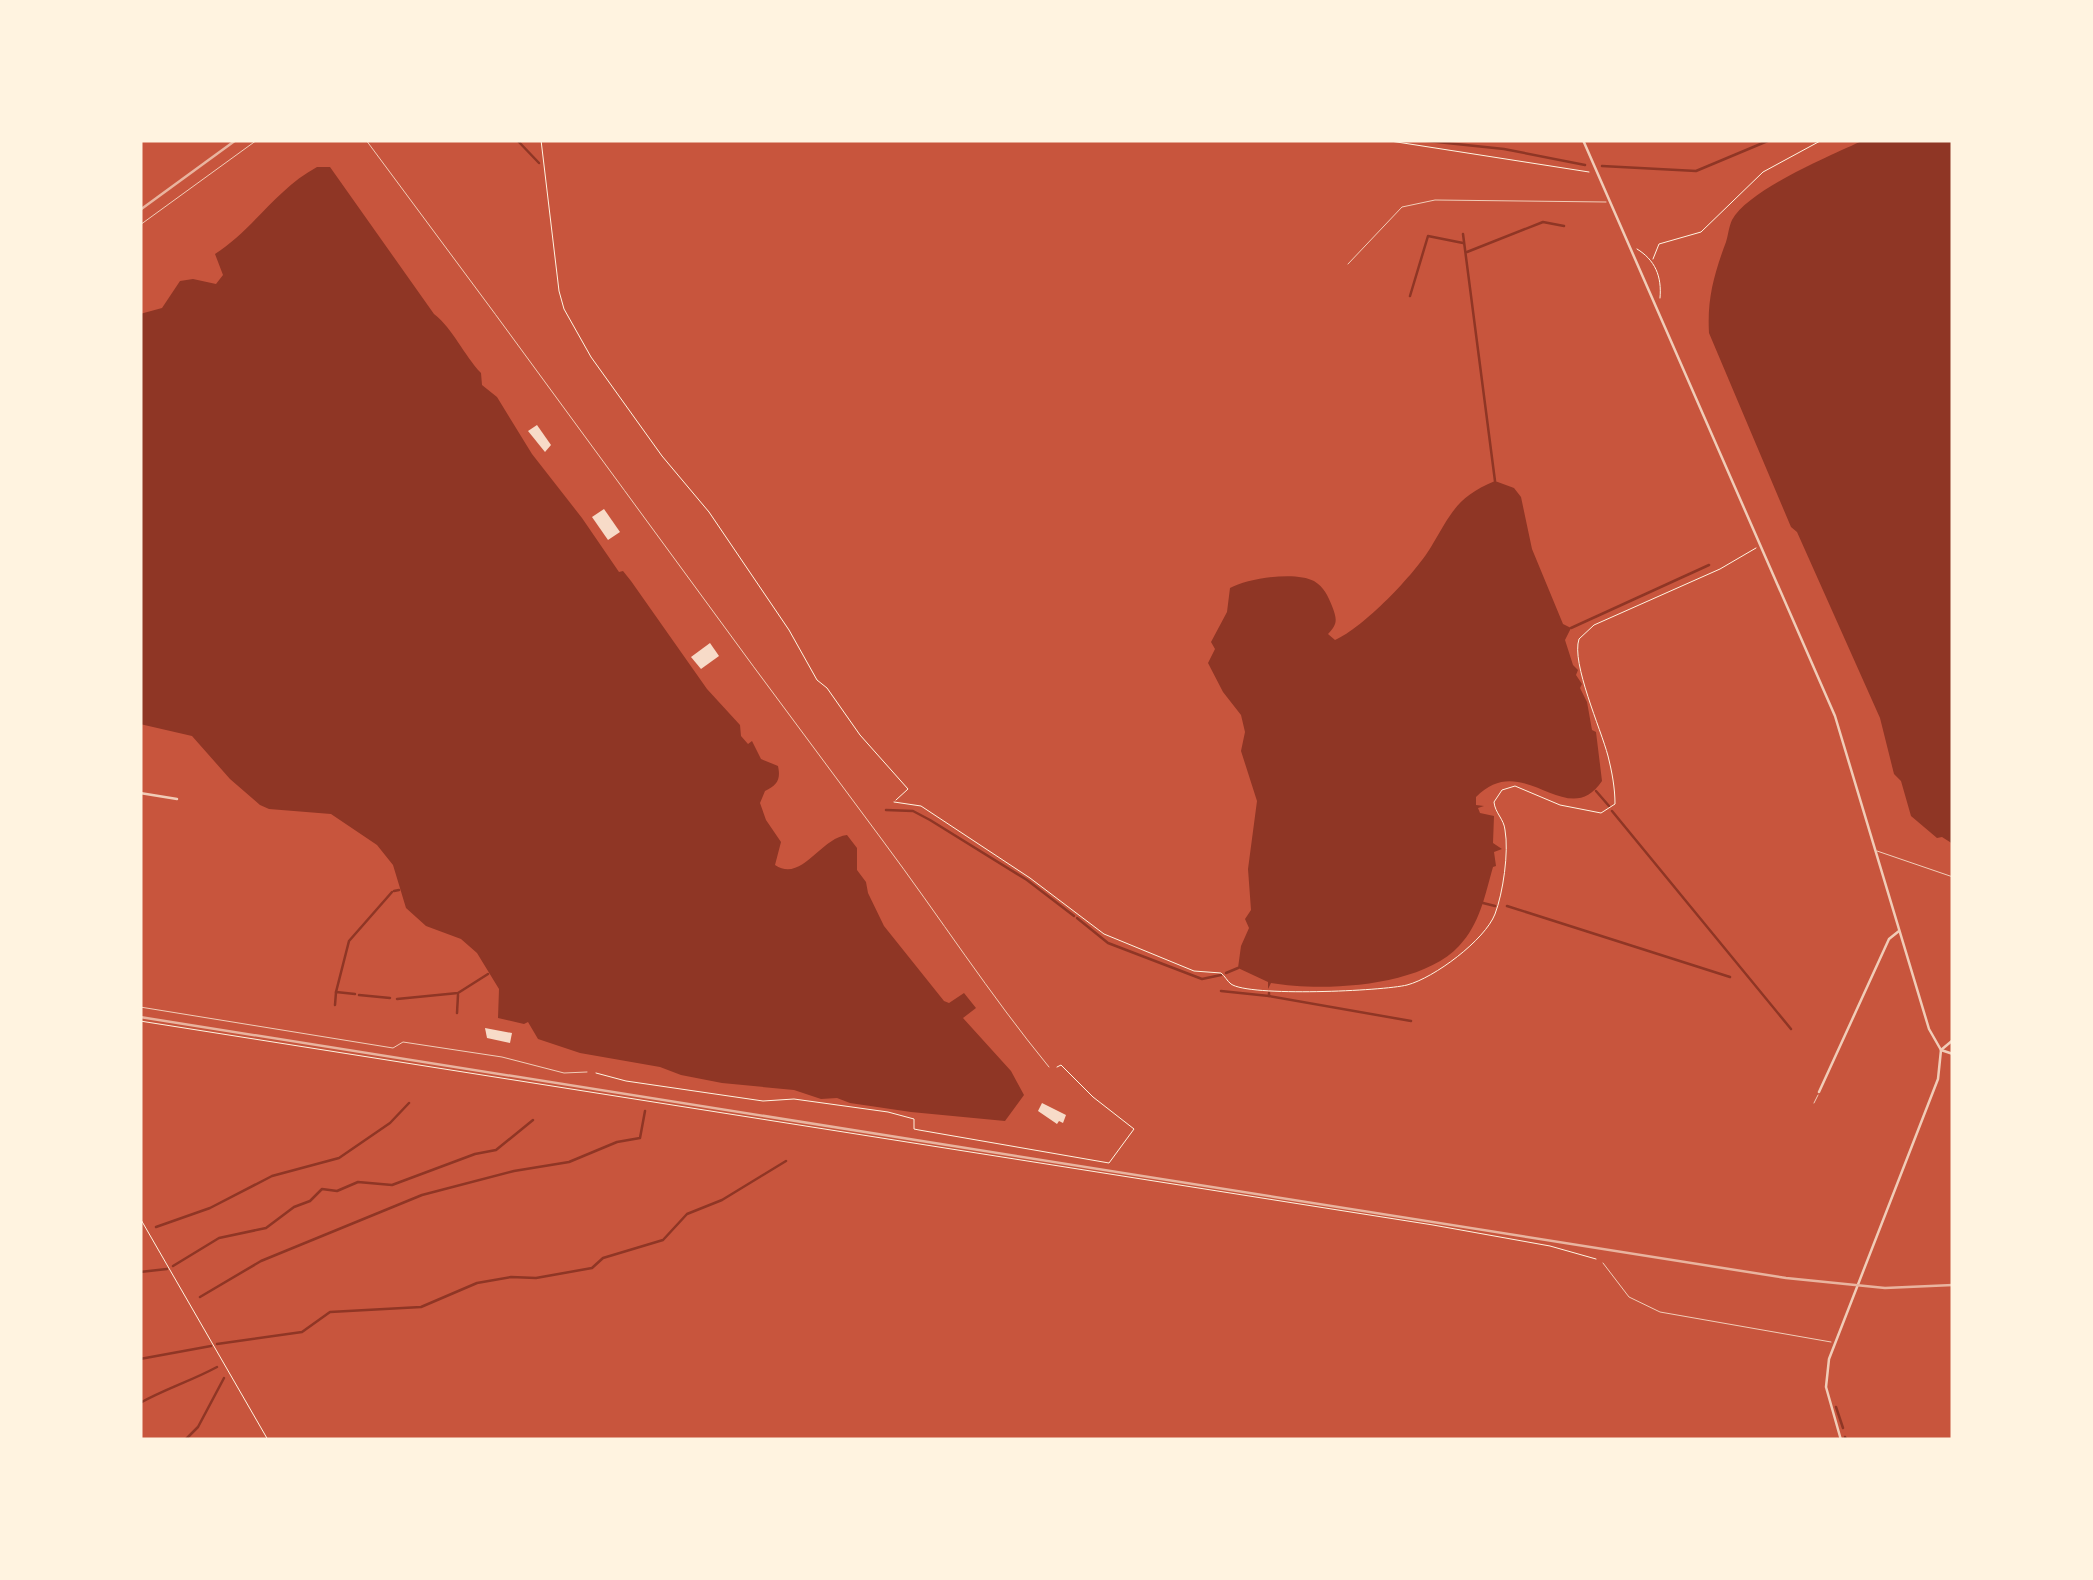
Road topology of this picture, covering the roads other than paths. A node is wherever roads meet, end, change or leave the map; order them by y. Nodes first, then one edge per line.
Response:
1 (256, 140) edge
2 (366, 140) edge
3 (1583, 140) edge
4 (1610, 201) junction
5 (140, 225) edge
6 (1348, 264) dead end
7 (140, 793) edge
8 (178, 799) dead end
9 (1877, 851) junction
10 (1953, 877) edge
11 (1901, 930) junction
12 (140, 1007) edge
13 (1953, 1040) edge
14 (1941, 1050) junction
15 (1953, 1054) edge
16 (1049, 1067) road end
17 (586, 1072) road end
18 (1819, 1092) joint
19 (1814, 1103) dead end
20 (1604, 1262) road end
21 (1834, 1342) junction
22 (1841, 1440) edge

1 - 5 lane
2 - 16 lane
3 - 4 street
4 - 6 lane
4 - 9 street
7 - 8 street
9 - 10 lane
9 - 11 street
11 - 14 street
11 - 18 street
12 - 17 lane
13 - 14 street
14 - 15 street
14 - 21 street
18 - 19 lane
20 - 21 lane
21 - 22 street

